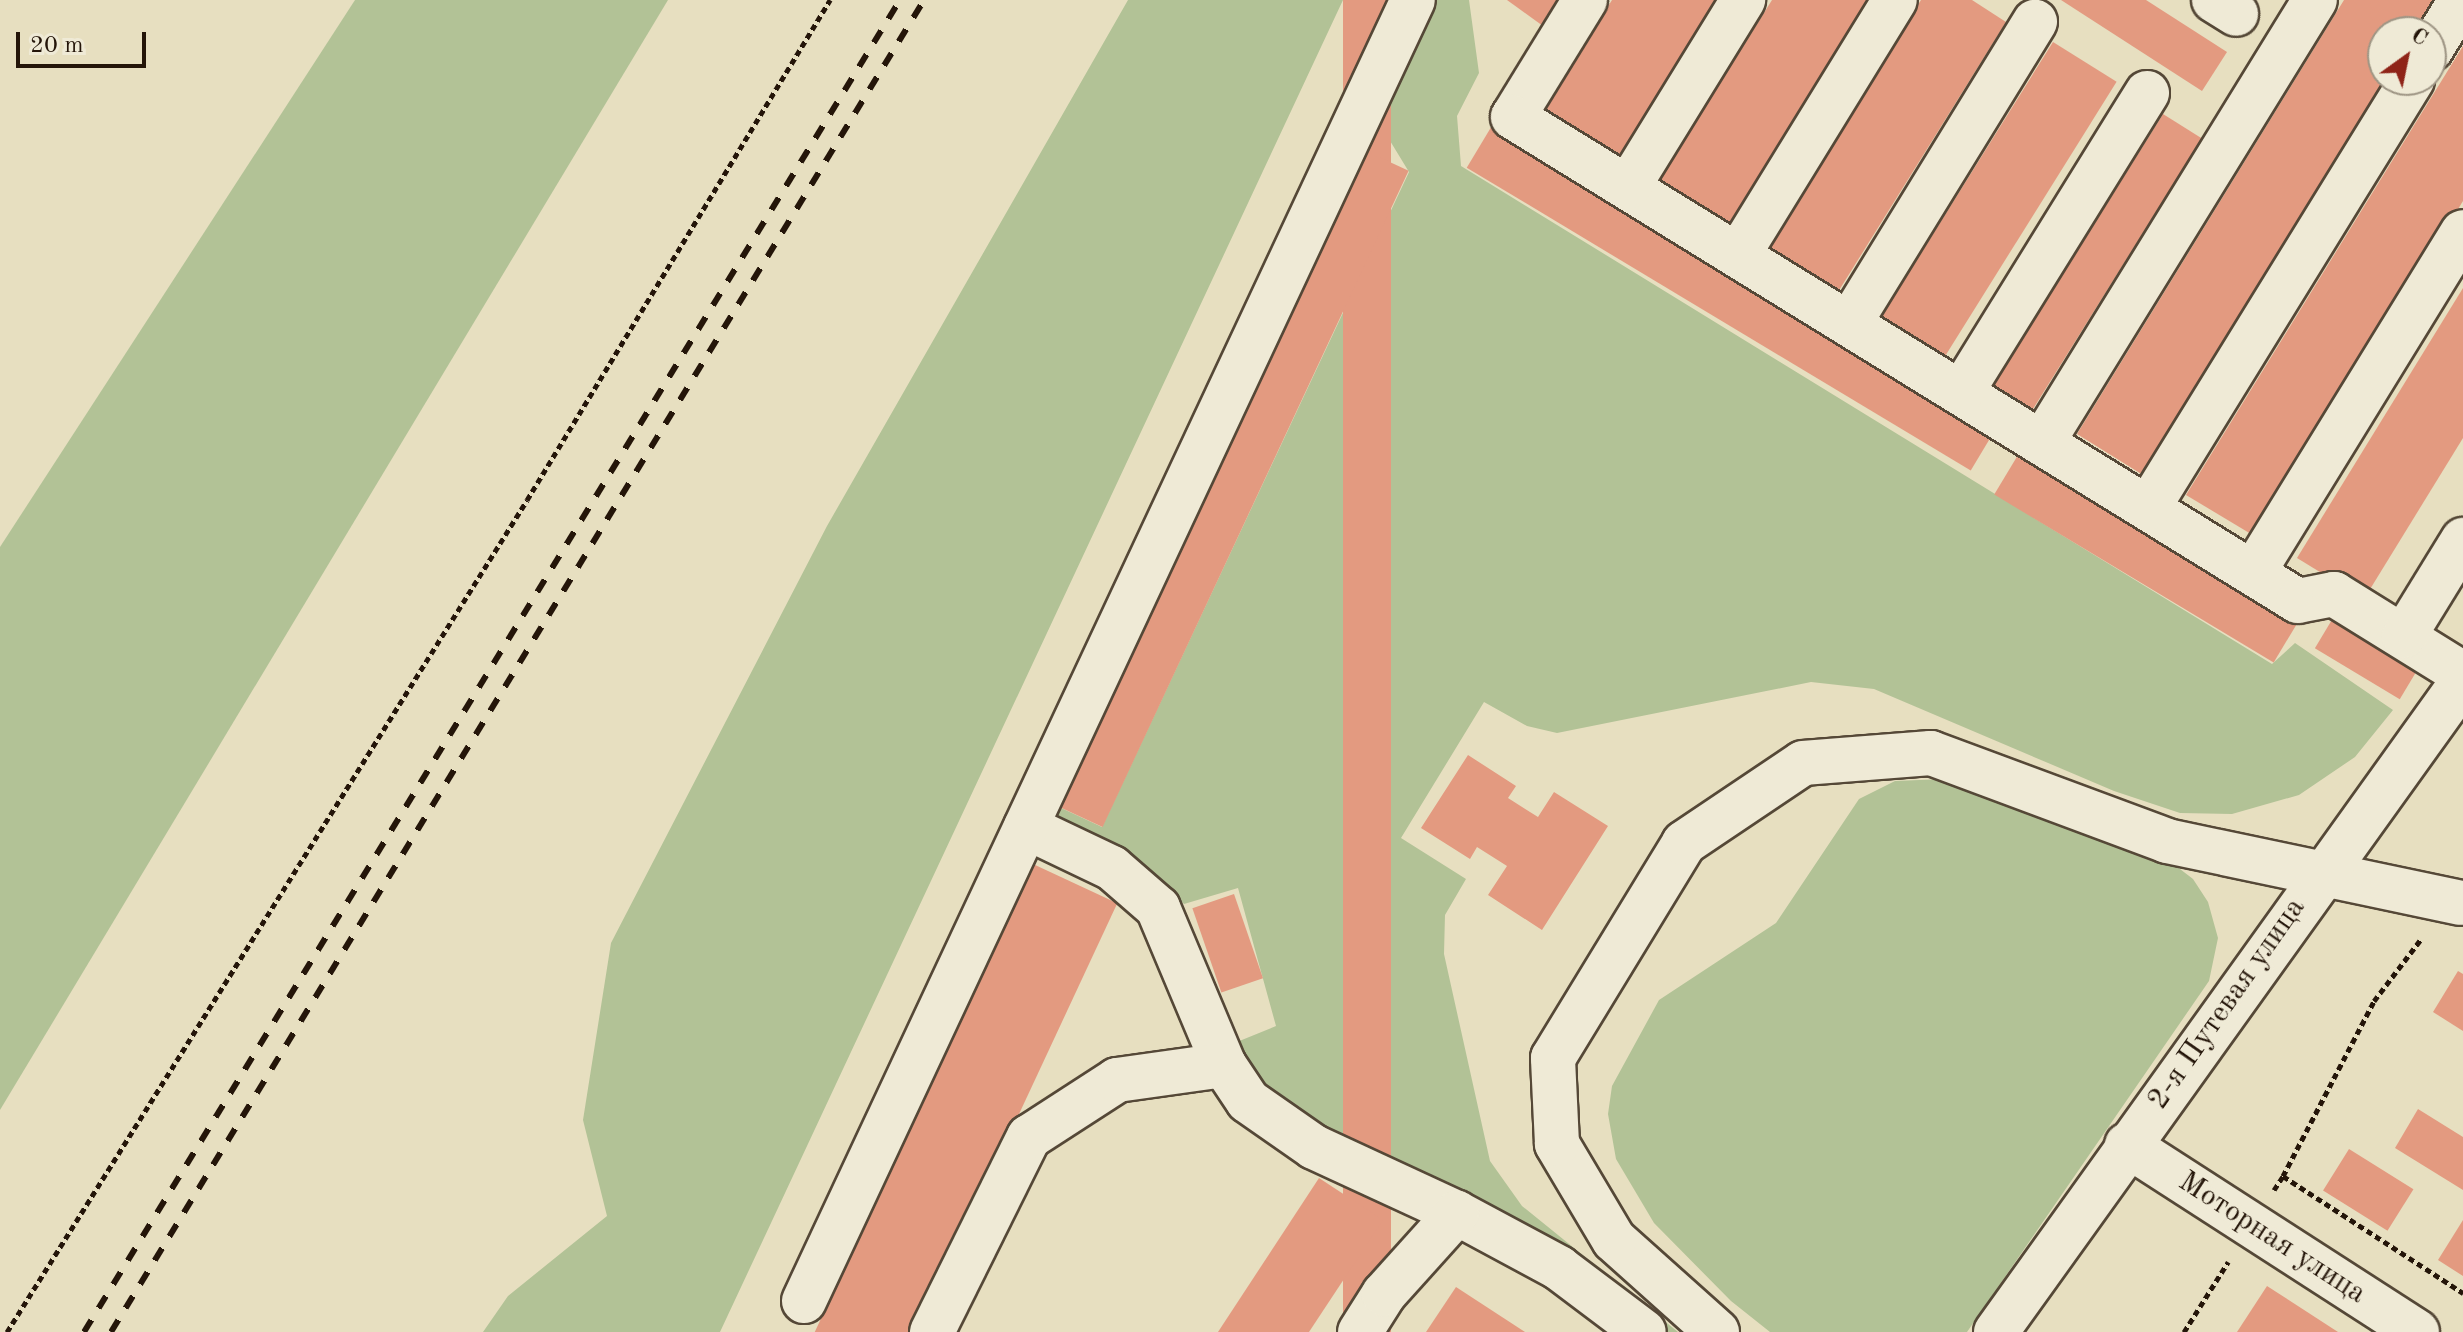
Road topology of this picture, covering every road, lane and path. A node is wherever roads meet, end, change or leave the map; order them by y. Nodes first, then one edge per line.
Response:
1 (830, 0) edge
2 (1413, 0) edge
3 (1585, 0) edge
4 (1743, 0) edge
5 (1895, 0) edge
6 (2315, 0) edge
7 (2461, 0) edge
8 (2035, 22) dead end
9 (2447, 23) edge
10 (2147, 93) dead end
11 (2402, 96) edge
12 (1628, 187) junction
13 (2463, 232) edge
14 (1738, 255) junction
15 (1849, 324) junction
16 (1961, 393) junction
17 (2042, 443) junction
18 (2148, 508) junction
19 (2463, 540) edge
20 (2253, 573) junction
21 (2404, 636) junction
22 (2463, 674) edge
23 (2463, 681) edge
24 (1026, 827) junction
25 (2322, 871) junction
26 (2455, 902) edge
27 (1224, 1065) junction
28 (2127, 1145) junction
29 (2283, 1176) junction
30 (1457, 1213) junction
31 (2251, 1225) junction
32 (2463, 1293) edge
33 (804, 1301) dead end
34 (7, 1332) edge
35 (932, 1332) edge
36 (1360, 1332) edge
37 (1644, 1332) edge
38 (1717, 1332) edge
39 (1996, 1332) edge
40 (2184, 1332) edge
41 (2417, 1332) edge

1 - 34 path
2 - 24 street
3 - 12 street
4 - 12 street
5 - 14 street
6 - 17 street
7 - 9 street
8 - 15 street
10 - 16 street
11 - 18 street
12 - 14 street
13 - 20 street
14 - 15 street
15 - 16 street
16 - 17 street
17 - 18 street
18 - 20 street
19 - 21 street
20 - 21 street
21 - 22 street
23 - 25 street, 2-я Путевая улица
24 - 27 street
24 - 33 street
25 - 26 street
25 - 28 street, 2-я Путевая улица
25 - 38 street
26 - 29 path
27 - 30 street
27 - 35 street
28 - 31 street, Моторная улица
28 - 39 street, 2-я Путевая улица
29 - 31 path
29 - 32 path
30 - 36 street
30 - 37 street
31 - 40 path
31 - 41 street, Моторная улица

